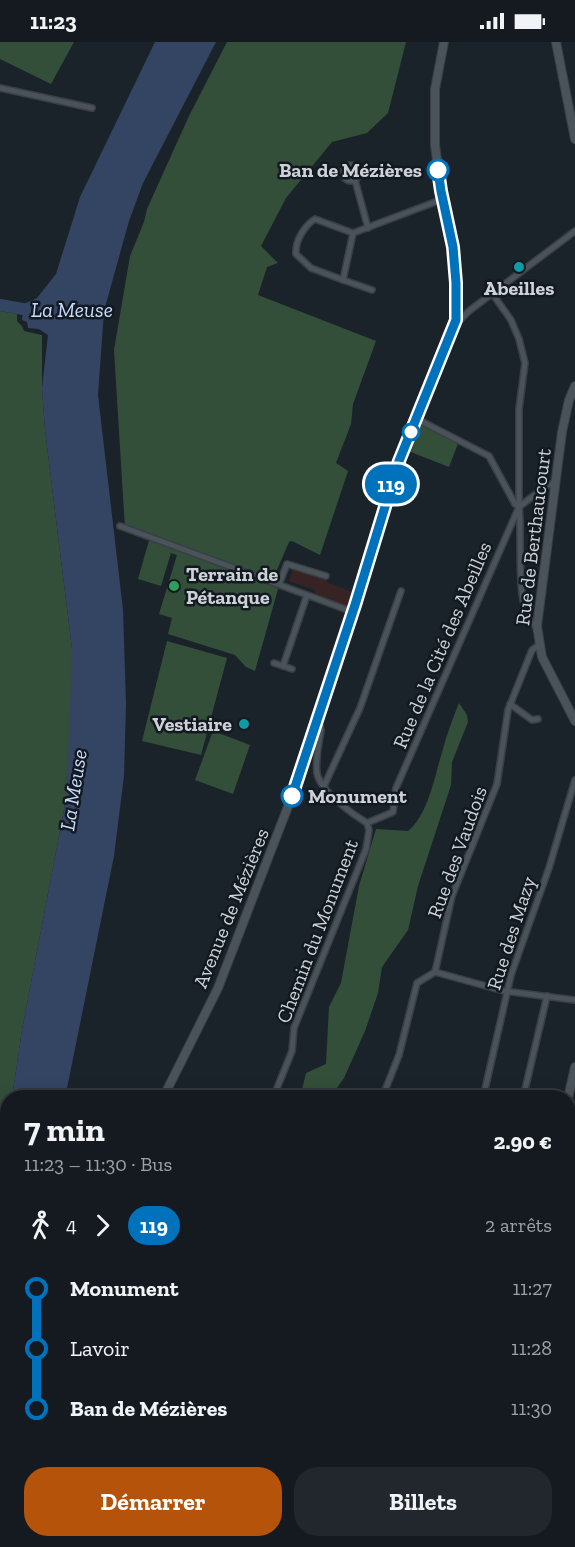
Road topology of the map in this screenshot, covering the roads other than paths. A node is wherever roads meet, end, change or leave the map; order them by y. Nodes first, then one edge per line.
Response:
1 (444, 42) edge
2 (556, 42) edge
3 (0, 88) edge
4 (92, 108) dead end
5 (575, 139) edge
6 (355, 180) dead end
7 (443, 199) junction
8 (368, 228) junction
9 (575, 231) edge
10 (352, 232) junction
11 (343, 280) junction
12 (372, 290) dead end
13 (492, 293) junction
14 (456, 320) junction
15 (575, 386) edge
16 (417, 419) junction
17 (555, 484) junction
18 (519, 507) junction
19 (120, 526) dead end
20 (326, 576) dead end
21 (279, 584) junction
22 (401, 591) dead end
23 (307, 595) junction
24 (353, 612) junction
25 (537, 626) junction
26 (539, 645) junction
27 (274, 663) dead end
28 (283, 666) junction
29 (292, 669) dead end
30 (510, 704) junction
31 (538, 719) dead end
32 (575, 721) edge
33 (317, 724) junction
34 (575, 780) edge
35 (324, 786) junction
36 (367, 823) junction
37 (435, 972) junction
38 (507, 991) junction
39 (547, 996) junction
40 (575, 1000) edge
41 (575, 1067) edge
42 (168, 1090) edge
43 (276, 1090) edge
44 (385, 1090) edge
45 (485, 1090) edge
46 (525, 1090) edge
47 (570, 1090) edge

1 - 7 main road
2 - 5 main road
3 - 4 street
6 - 8 street
7 - 8 street
7 - 14 main road
8 - 10 street
9 - 13 street
10 - 11 street
10 - 11 street
11 - 12 street
13 - 14 street
13 - 18 street
14 - 16 main road, Avenue de Mézières
15 - 17 main road, Rue de Berthaucourt
16 - 18 street
16 - 24 main road, Avenue de Mézières
17 - 18 street, Rue de la Cité des Abeilles
17 - 25 main road, Rue de Berthaucourt
18 - 25 street
18 - 36 street, Rue de la Cité des Abeilles
19 - 21 street
20 - 21 street
21 - 23 street
22 - 35 street
23 - 24 street
23 - 28 street
24 - 33 main road, Avenue de Mézières
25 - 26 main road, Rue de Berthaucourt
26 - 30 street, Rue des Vaudois
26 - 32 main road, Rue de Berthaucourt
27 - 28 street
28 - 29 street
30 - 31 street
30 - 37 street, Rue des Vaudois
33 - 35 street
33 - 42 main road, Avenue de Mézières
34 - 38 street, Rue des Mazy
35 - 36 street, Chemin du Monument
36 - 43 street, Chemin du Monument
37 - 38 street
37 - 44 street
38 - 39 street
38 - 45 street, Rue des Mazy
39 - 40 street
39 - 46 street
41 - 47 main road

